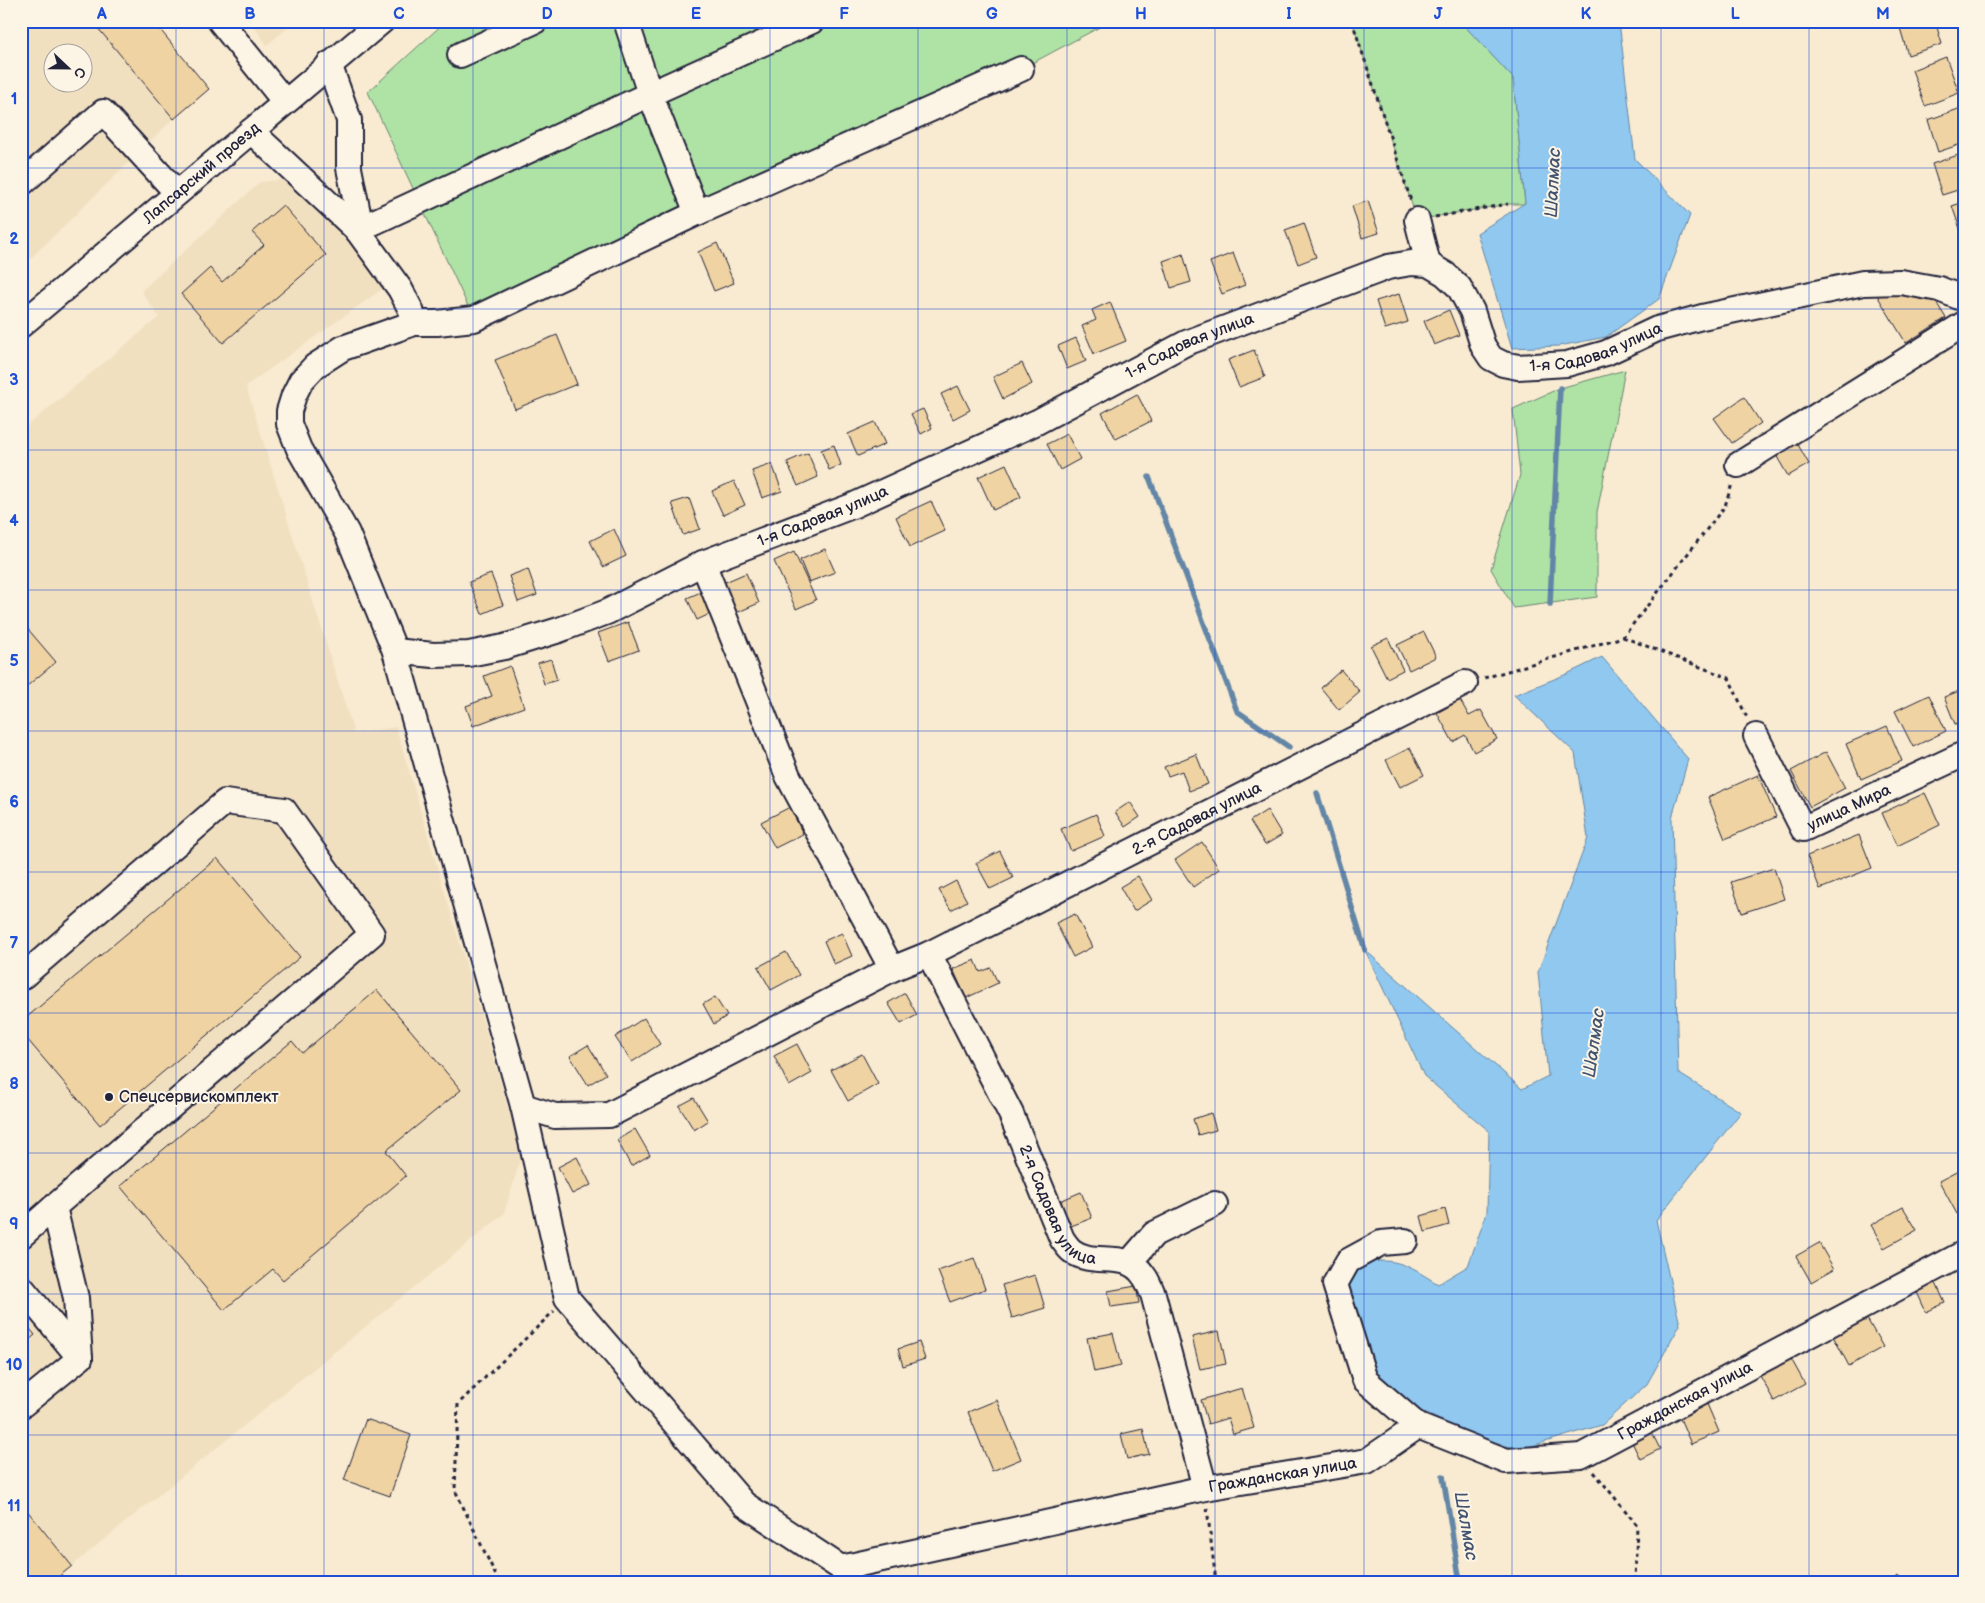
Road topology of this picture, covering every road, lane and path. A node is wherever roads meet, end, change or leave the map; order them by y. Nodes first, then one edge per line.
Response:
1 (220, 21) edge
2 (382, 21) edge
3 (534, 21) edge
4 (626, 21) edge
5 (812, 21) edge
6 (1352, 21) edge
7 (460, 54) dead end
8 (329, 64) junction
9 (1021, 69) dead end
10 (650, 94) junction
11 (285, 102) junction
12 (251, 132) junction
13 (21, 184) edge
14 (177, 193) junction
15 (1508, 204) dead end
16 (697, 213) junction
17 (1417, 220) junction
18 (357, 230) junction
19 (1428, 264) junction
20 (1964, 299) edge
21 (414, 323) junction
22 (1964, 324) edge
23 (21, 325) edge
24 (1738, 465) joint
25 (703, 563) junction
26 (1623, 637) junction
27 (395, 651) junction
28 (1465, 683) joint
29 (1756, 736) joint
30 (1964, 754) edge
31 (929, 954) junction
32 (892, 969) junction
33 (21, 978) edge
34 (523, 1106) junction
35 (1215, 1204) dead end
36 (54, 1207) junction
37 (21, 1236) edge
38 (1405, 1241) dead end
39 (1964, 1253) edge
40 (1129, 1263) junction
41 (21, 1287) edge
42 (567, 1298) junction
43 (80, 1358) junction
44 (21, 1406) edge
45 (1418, 1426) junction
46 (1581, 1456) junction
47 (1205, 1488) junction
48 (499, 1582) edge
49 (1216, 1582) edge
50 (1635, 1582) edge

1 - 11 street
2 - 8 street, Лапсарский проезд
3 - 7 street
4 - 10 street
5 - 10 street
6 - 17 path
8 - 11 street, Лапсарский проезд
8 - 18 street
9 - 16 street
10 - 16 street
10 - 18 street
11 - 12 street, Лапсарский проезд
12 - 14 street, Лапсарский проезд
12 - 18 street
13 - 14 street
14 - 23 street, Лапсарский проезд
15 - 17 path
16 - 21 street
17 - 19 street
18 - 21 street
19 - 20 street, 1-я Садовая улица
19 - 25 street, 1-я Садовая улица
21 - 27 street
22 - 24 street
24 - 26 path
25 - 27 street, 1-я Садовая улица
25 - 32 street
26 - 28 path
26 - 29 path
27 - 34 street
28 - 31 street, 2-я Садовая улица
29 - 30 street, улица Мира
31 - 32 street, 2-я Садовая улица
31 - 40 street, 2-я Садовая улица
32 - 34 street, 2-я Садовая улица
33 - 36 street
34 - 42 street
35 - 40 street
36 - 37 street
36 - 43 street
38 - 45 street
39 - 46 street, Гражданская улица
40 - 47 street, 2-я Садовая улица
41 - 43 street
42 - 47 street, Гражданская улица
42 - 48 path
43 - 44 street
45 - 46 street, Гражданская улица
45 - 47 street, Гражданская улица
46 - 50 path
47 - 49 path

